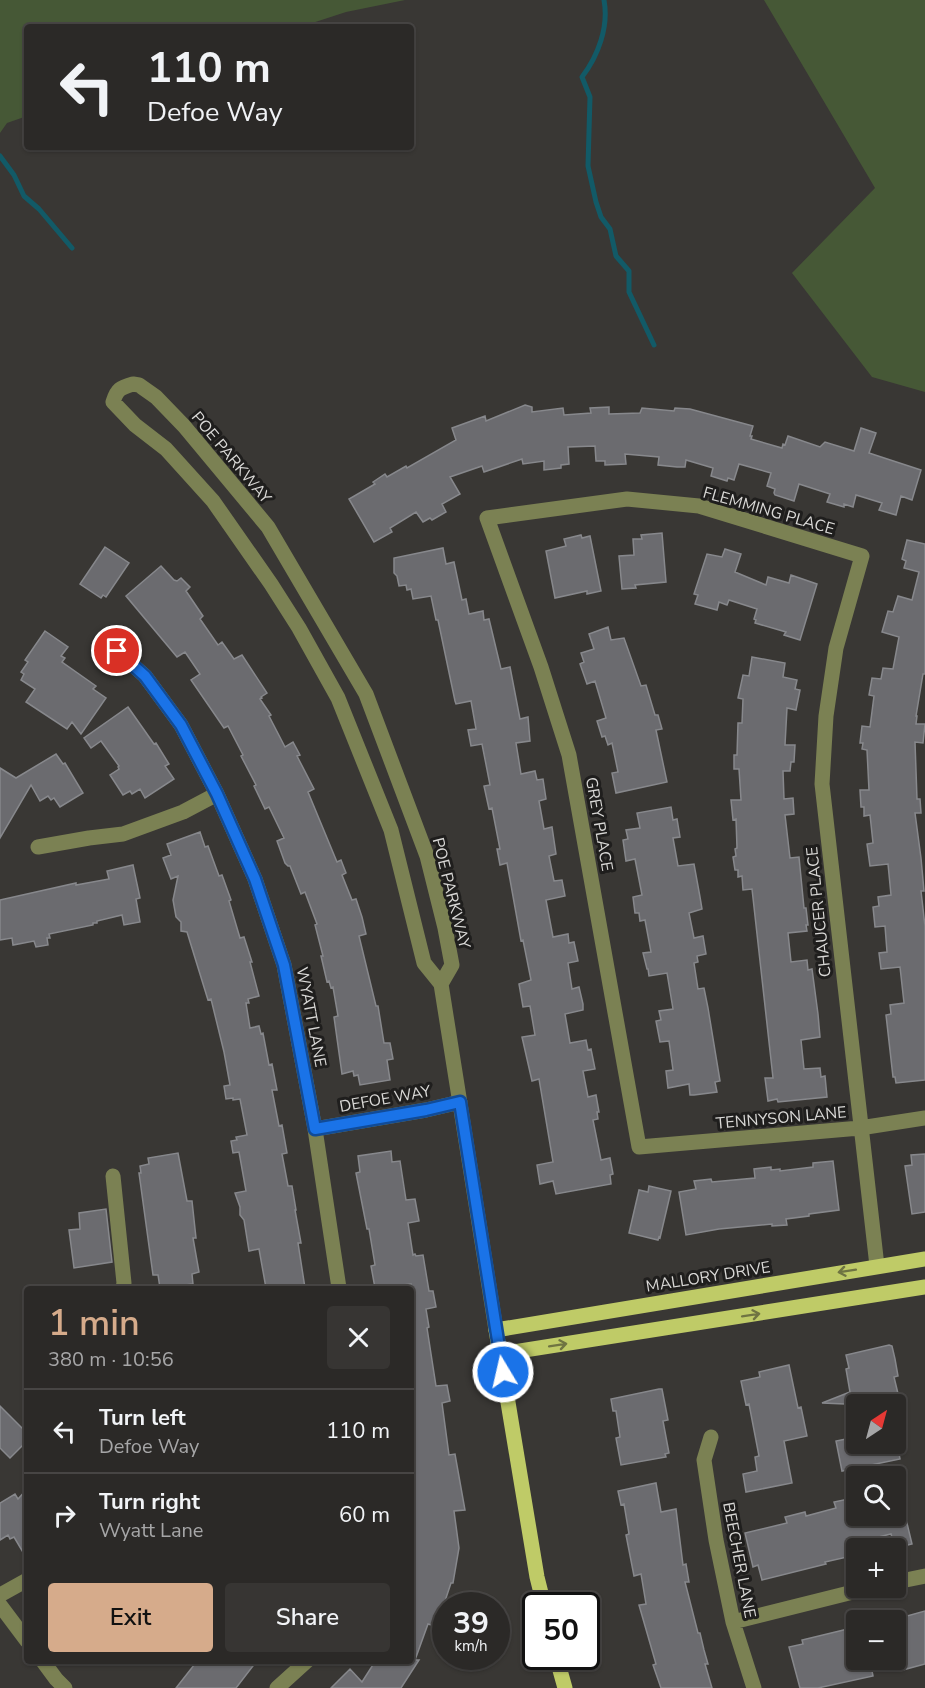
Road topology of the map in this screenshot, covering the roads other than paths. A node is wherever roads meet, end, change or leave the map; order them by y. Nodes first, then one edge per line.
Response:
1 (487, 518) joint
2 (862, 556) joint
3 (117, 651) dead end
4 (217, 794) junction
5 (38, 847) dead end
6 (441, 984) junction
7 (460, 1102) junction
8 (925, 1118) edge
9 (860, 1128) junction
10 (315, 1129) junction
11 (639, 1147) joint
12 (113, 1176) dead end
13 (925, 1259) edge
14 (877, 1266) junction
15 (123, 1286) edge
16 (339, 1286) edge
17 (925, 1287) edge
18 (496, 1330) junction
19 (500, 1354) junction
20 (711, 1437) dead end
21 (925, 1576) edge
22 (906, 1580) edge
23 (24, 1582) edge
24 (541, 1592) edge
25 (846, 1594) edge
26 (0, 1595) edge
27 (0, 1605) edge
28 (733, 1622) junction
29 (24, 1637) edge
30 (45, 1664) edge
31 (304, 1664) edge
32 (560, 1670) edge
33 (65, 1688) edge
34 (277, 1688) edge
35 (565, 1688) edge
36 (754, 1688) edge

1 - 2 street, FLEMMING PLACE
1 - 11 street, GREY PLACE
2 - 9 street, CHAUCER PLACE
3 - 4 street, WYATT LANE
4 - 5 street
4 - 10 street, WYATT LANE
6 - 6 street, POE PARKWAY
6 - 7 street
7 - 10 street, DEFOE WAY
7 - 18 street
8 - 9 street, TENNYSON LANE
9 - 11 street, TENNYSON LANE
9 - 14 street, CHAUCER PLACE
10 - 16 street, WYATT LANE
12 - 15 street
13 - 14 main road, MALLORY DRIVE
14 -> 18 main road, MALLORY DRIVE
19 -> 17 main road
18 - 19 main road
19 - 24 main road
20 - 28 street, BEECHER LANE
21 - 22 street
23 - 26 street
25 - 28 street
27 - 29 street
28 - 36 street, BEECHER LANE
30 - 33 street
31 - 34 street
32 - 35 main road

